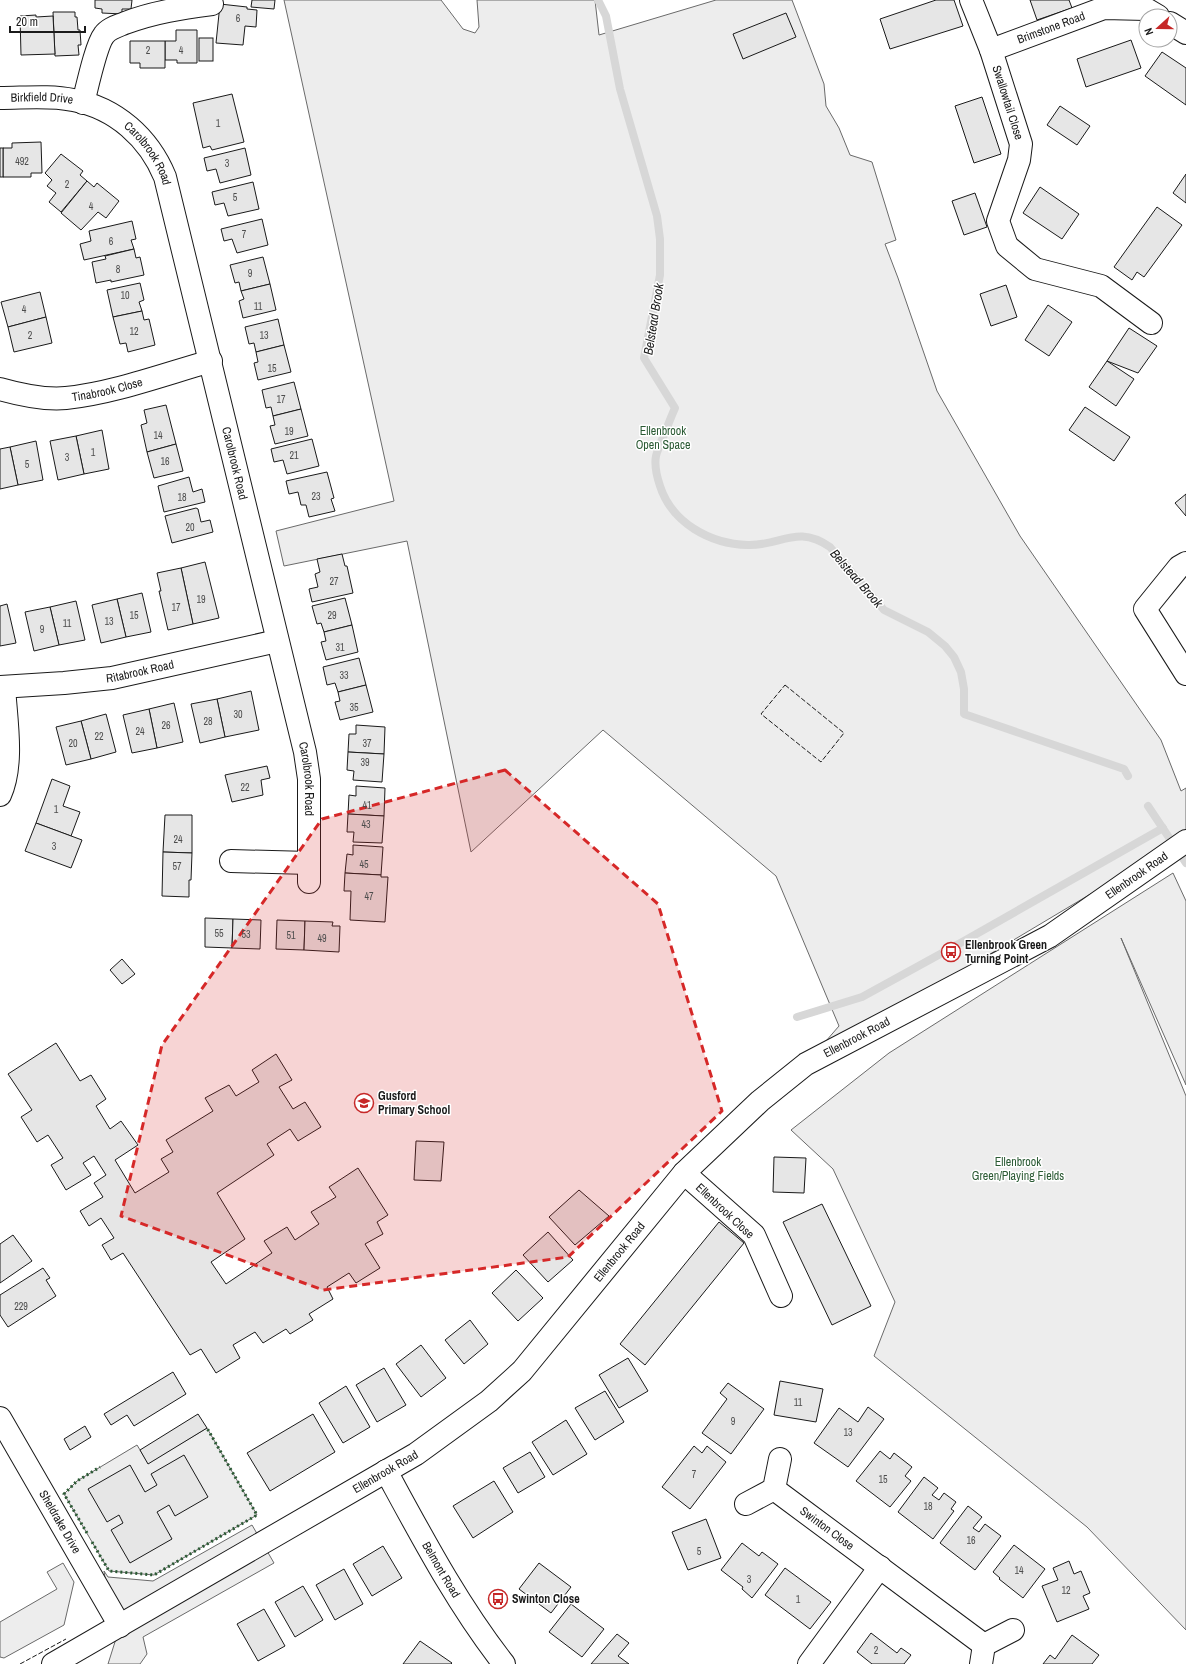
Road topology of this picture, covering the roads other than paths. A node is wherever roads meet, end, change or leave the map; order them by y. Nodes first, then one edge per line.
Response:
1 (971, 0) edge
2 (212, 4) dead end
3 (1138, 9) edge
4 (991, 50) junction
5 (0, 98) edge
6 (83, 103) junction
7 (1152, 323) dead end
8 (211, 361) junction
9 (0, 389) edge
10 (1186, 563) edge
11 (277, 641) junction
12 (1186, 674) edge
13 (2, 687) edge
14 (0, 795) edge
15 (1184, 842) edge
16 (231, 861) dead end
17 (684, 1173) junction
18 (781, 1296) dead end
19 (0, 1418) edge
20 (780, 1459) dead end
21 (386, 1471) junction
22 (774, 1489) junction
23 (746, 1504) dead end
24 (880, 1568) junction
25 (120, 1626) junction
26 (1013, 1630) dead end
27 (983, 1654) edge
28 (53, 1664) edge
29 (504, 1664) edge
30 (809, 1664) edge

1 - 4 street, Swallowtail Close
2 - 6 street
3 - 4 street, Brimstone Road
4 - 7 street, Swallowtail Close
5 - 6 street, Birkfield Drive
6 - 8 street, Carolbrook Road
8 - 9 street, Tinabrook Close
8 - 11 street, Carolbrook Road
10 - 12 street
11 - 13 street, Ritabrook Road
11 - 16 street, Carolbrook Road
13 - 14 street
15 - 17 street, Ellenbrook Road
17 - 18 street, Ellenbrook Close
17 - 21 street, Ellenbrook Road
19 - 25 street, Sheldrake Drive
20 - 22 street
21 - 25 street, Ellenbrook Road
21 - 29 street, Belmont Road
22 - 23 street
22 - 24 street, Swinton Close
24 - 27 street, Swinton Close
24 - 30 street
25 - 28 street, Ellenbrook Road
26 - 27 street, Swinton Close

